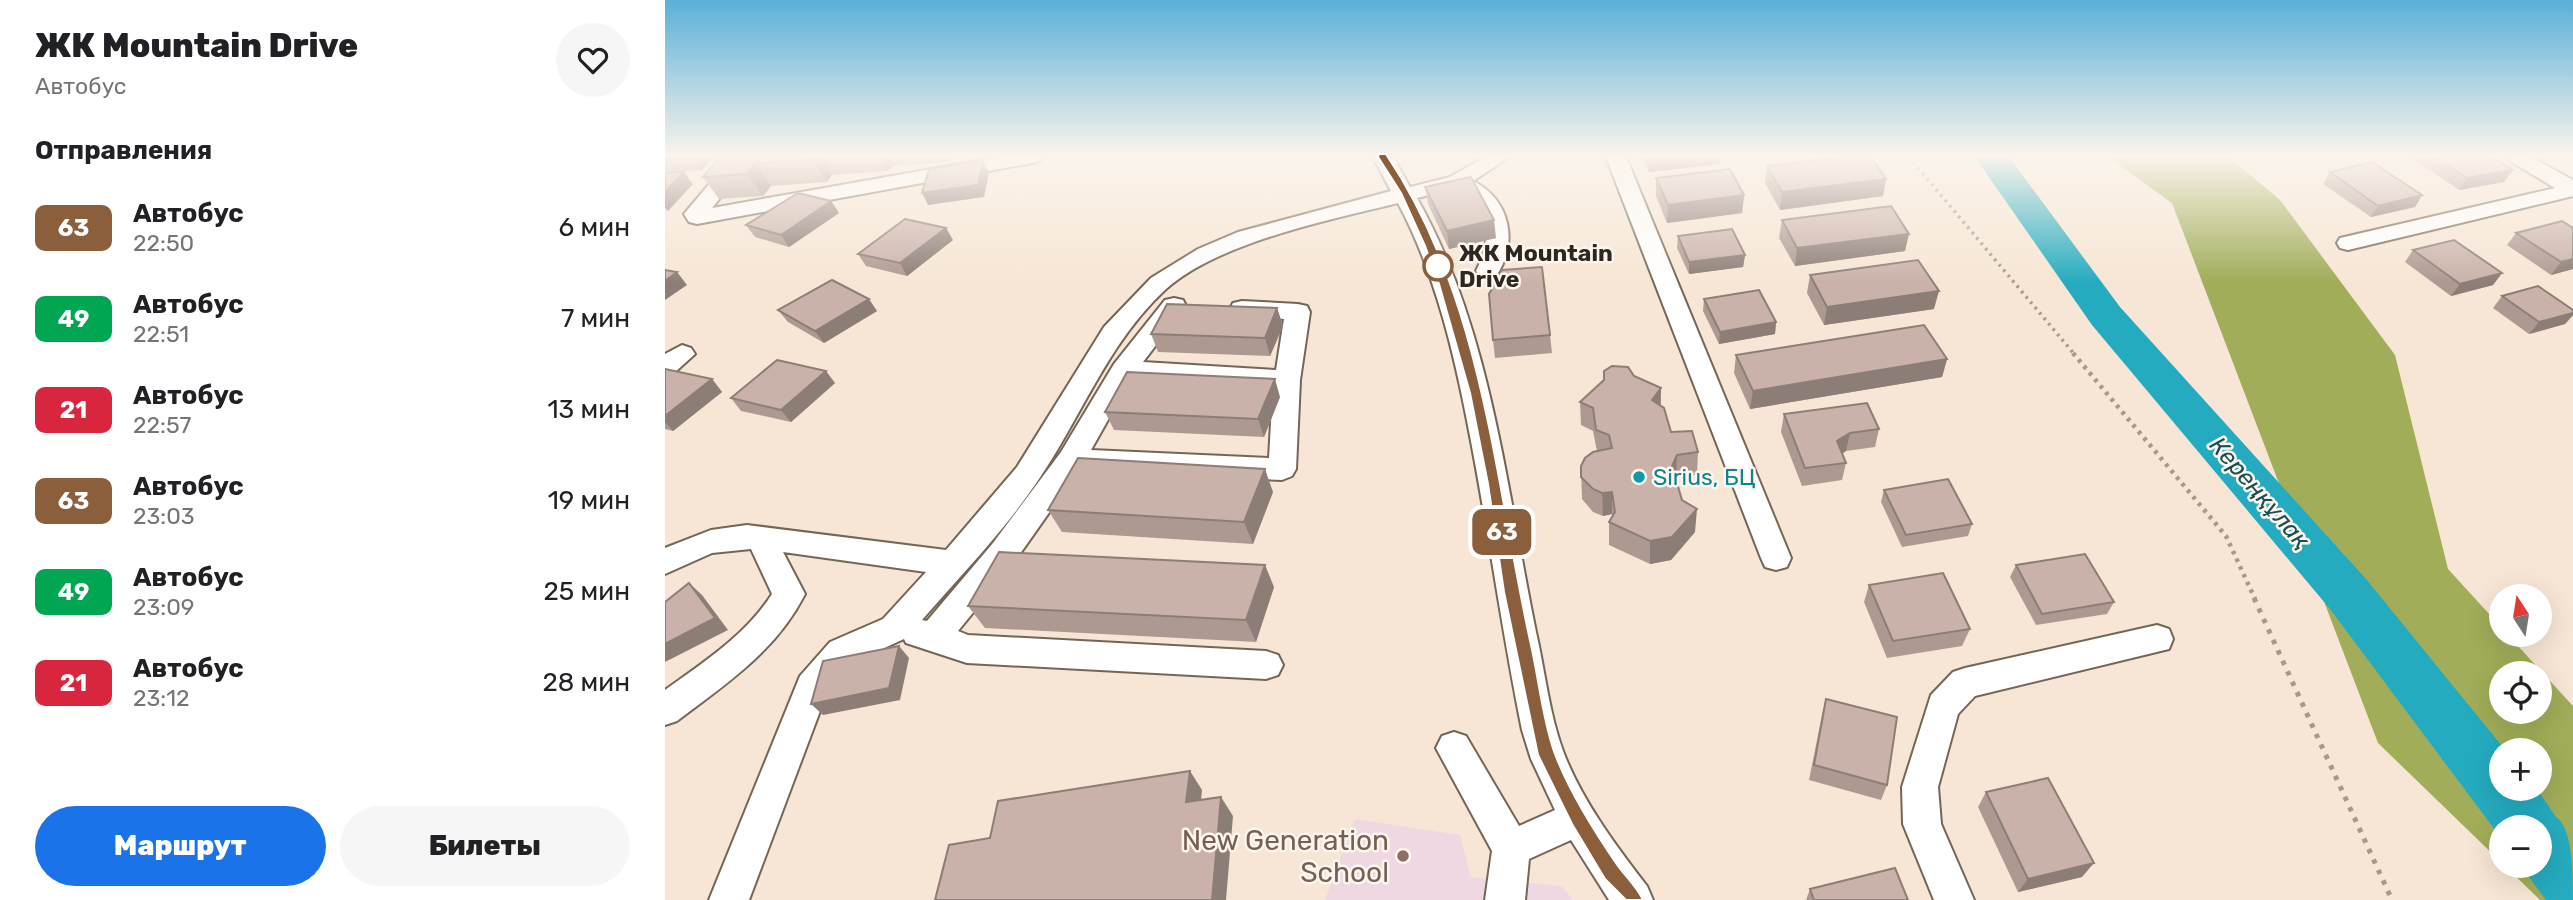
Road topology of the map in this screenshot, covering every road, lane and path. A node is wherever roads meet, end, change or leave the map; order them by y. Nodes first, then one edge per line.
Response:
1 (708, 199) edge
2 (798, 199) edge
3 (1384, 199) edge
4 (1409, 199) edge
5 (1485, 199) edge
6 (1633, 199) edge
7 (1944, 199) edge
8 (2531, 199) edge
9 (2348, 243) dead end
10 (1488, 271) dead end
11 (1123, 370) junction
12 (1287, 380) junction
13 (1071, 459) junction
14 (762, 537) junction
15 (1776, 558) dead end
16 (665, 562) edge
17 (953, 563) junction
18 (894, 629) junction
19 (934, 636) junction
20 (2157, 639) dead end
21 (1266, 665) dead end
22 (665, 710) edge
23 (1454, 748) dead end
24 (1579, 818) junction
25 (1511, 848) junction
26 (729, 900) edge
27 (1505, 900) edge
28 (1633, 900) edge
29 (1954, 900) edge
30 (2392, 900) edge

1 - 2 street
3 - 17 street
4 - 24 street
5 - 10 street
6 - 15 street
7 - 30 path
8 - 9 street
11 - 12 street
11 - 12 street
11 - 13 street
12 - 13 street
13 - 19 street
14 - 16 street
14 - 17 street
14 - 22 street
17 - 18 street
18 - 19 street
18 - 26 street
19 - 21 street
20 - 29 street
23 - 25 street
24 - 25 street
24 - 28 street
25 - 27 street

